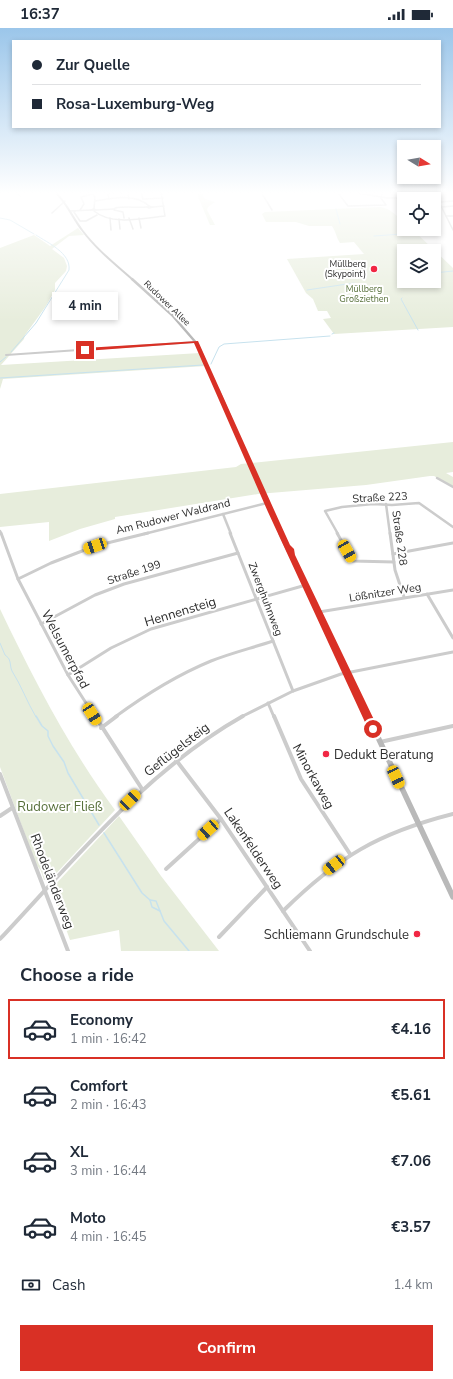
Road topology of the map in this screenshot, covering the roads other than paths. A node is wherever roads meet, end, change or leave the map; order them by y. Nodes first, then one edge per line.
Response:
1 (86, 235) edge
2 (196, 342) junction
3 (6, 355) dead end
4 (437, 478) dead end
5 (453, 487) edge
6 (267, 503) junction
7 (386, 504) junction
8 (223, 514) junction
9 (453, 527) edge
10 (0, 531) edge
11 (453, 543) edge
12 (238, 553) junction
13 (393, 554) junction
14 (394, 562) junction
15 (18, 579) junction
16 (306, 585) junction
17 (453, 590) edge
18 (427, 594) junction
19 (404, 598) junction
20 (256, 599) junction
21 (319, 612) junction
22 (41, 624) junction
23 (453, 638) edge
24 (273, 641) junction
25 (453, 652) edge
26 (346, 672) junction
27 (68, 675) junction
28 (293, 691) junction
29 (268, 702) junction
30 (453, 726) edge
31 (101, 728) junction
32 (380, 742) junction
33 (176, 760) junction
34 (0, 774) edge
35 (142, 790) junction
36 (12, 808) junction
37 (453, 814) edge
38 (0, 816) edge
39 (221, 819) junction
40 (418, 823) junction
41 (350, 854) junction
42 (166, 869) dead end
43 (267, 887) junction
44 (45, 891) junction
45 (453, 897) edge
46 (283, 911) junction
47 (219, 937) dead end
48 (0, 940) edge
49 (68, 951) edge
50 (310, 951) edge

1 - 2 street, Rudower Allee
2 - 3 street
2 - 6 street, Rudower Allee
4 - 5 street
6 - 8 street, Am Rudower Waldrand
6 - 16 street, Rudower Allee
7 - 9 street, Straße 223
7 - 13 street, Straße 228
7 - 14 street, Straße 223
8 - 12 street, Zwerghuhnweg
8 - 15 street, Am Rudower Waldrand
10 - 15 street, Welsumerpfad
11 - 13 street
12 - 20 street, Zwerghuhnweg
12 - 22 street, Straße 199
13 - 14 street, Straße 228
14 - 19 street, Straße 228
15 - 22 street, Welsumerpfad
16 - 20 street, Hennensteig
16 - 21 street, Rudower Allee
17 - 18 street, Lößnitzer Weg
18 - 19 street, Lößnitzer Weg
18 - 23 street
19 - 21 street, Lößnitzer Weg
20 - 24 street, Zwerghuhnweg
20 - 27 street, Hennensteig
21 - 26 street, Rudower Allee
22 - 27 street, Welsumerpfad
24 - 28 street, Zwerghuhnweg
24 - 31 street
25 - 26 street, Geflügelsteig
26 - 28 street, Geflügelsteig
26 - 32 street, Rudower Allee
27 - 31 street, Welsumerpfad
28 - 29 street, Geflügelsteig
29 - 33 street, Geflügelsteig
29 - 41 street, Minorkaweg
30 - 32 street
31 - 35 street, Welsumerpfad
32 - 40 street, Rudower Allee
33 - 35 street, Geflügelsteig
33 - 39 street, Lakenfelderweg
34 - 36 street, Rhodeländerweg
35 - 44 street, Geflügelsteig
36 - 38 street
36 - 44 street, Rhodeländerweg
37 - 40 street
39 - 42 street
39 - 43 street, Lakenfelderweg
40 - 41 street
40 - 45 street, Rudower Allee
41 - 46 street
43 - 46 street, Lakenfelderweg
43 - 47 street
44 - 48 street, Geflügelsteig
44 - 49 street, Rhodeländerweg
46 - 50 street, Lakenfelderweg

